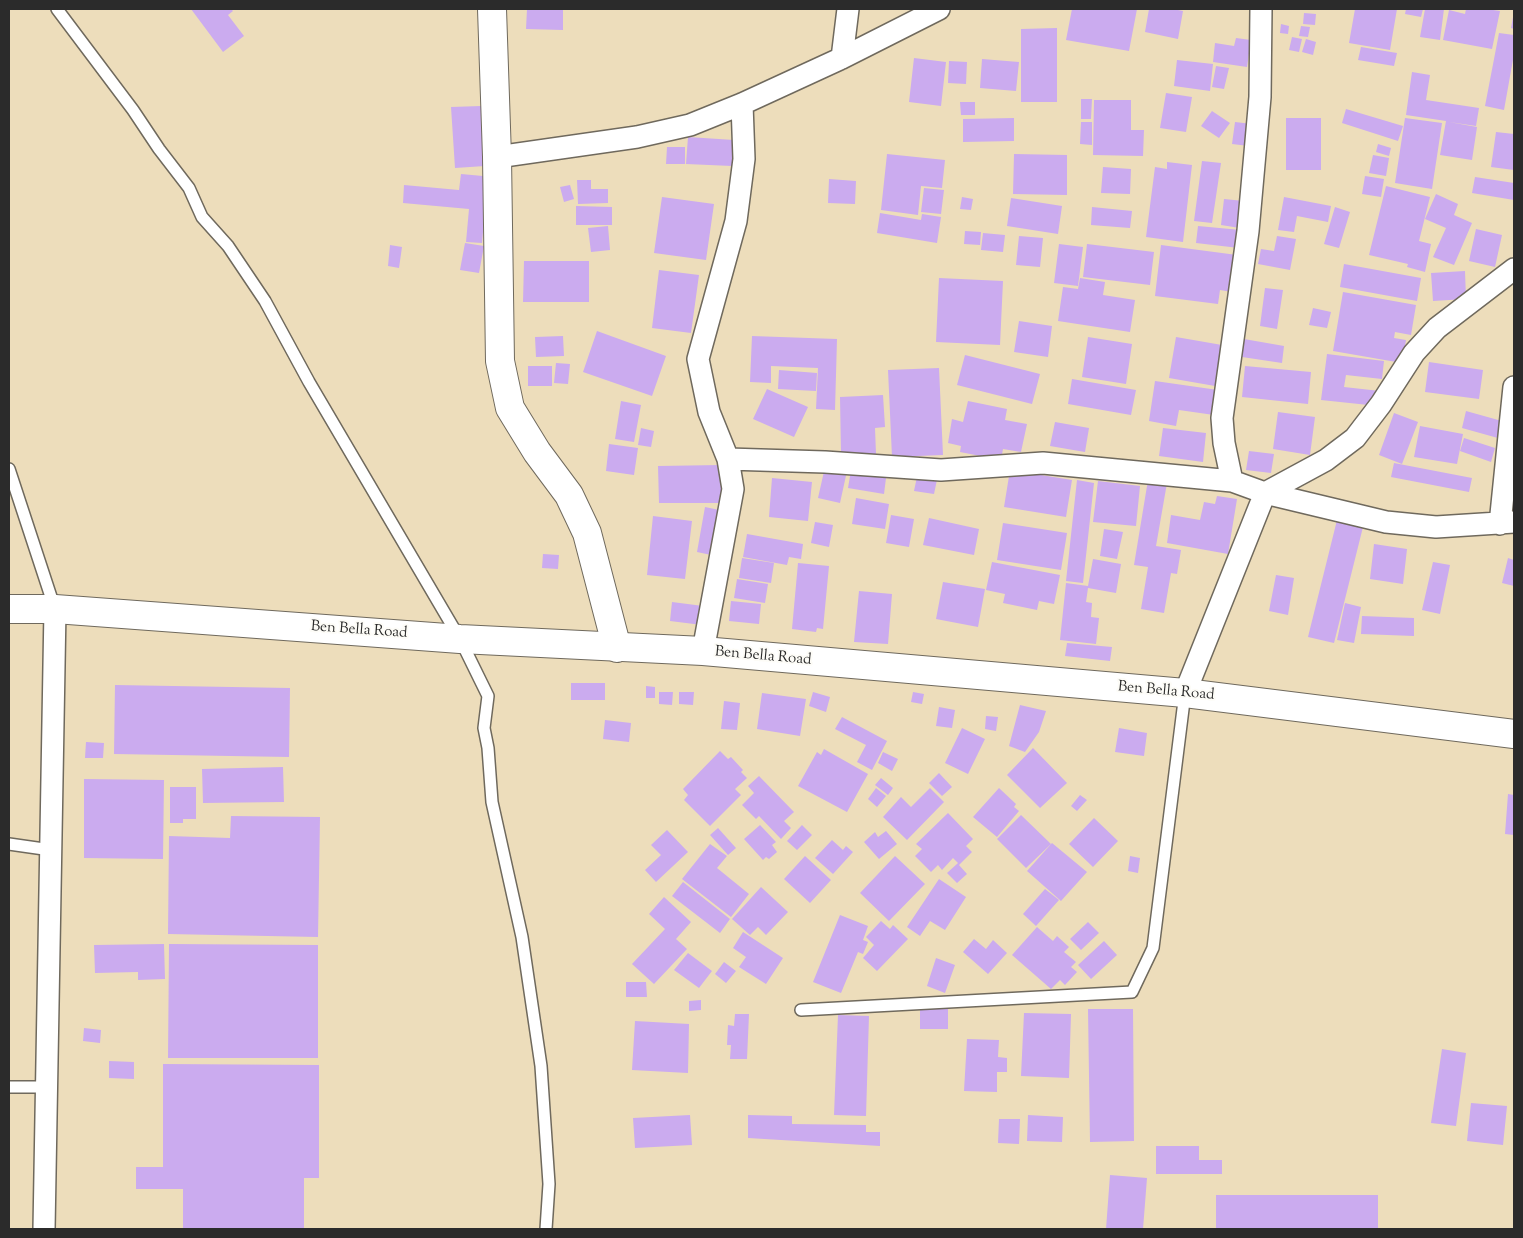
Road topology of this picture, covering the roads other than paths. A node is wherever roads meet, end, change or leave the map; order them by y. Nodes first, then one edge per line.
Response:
1 (57, 9) edge
2 (492, 9) edge
3 (848, 9) edge
4 (940, 9) edge
5 (1261, 9) edge
6 (842, 58) junction
7 (742, 104) junction
8 (497, 156) junction
9 (1514, 269) edge
10 (1514, 386) edge
11 (728, 459) junction
12 (9, 470) edge
13 (1232, 481) junction
14 (1265, 493) junction
15 (1507, 523) edge
16 (9, 609) edge
17 (55, 609) junction
18 (460, 639) junction
19 (617, 648) junction
20 (703, 651) junction
21 (1185, 693) junction
22 (1514, 734) edge
23 (9, 844) edge
24 (51, 850) junction
25 (801, 1010) dead end
26 (9, 1087) edge
27 (46, 1088) junction
28 (44, 1229) edge
29 (546, 1229) edge

1 - 18 lane
2 - 8 main road
3 - 6 street
4 - 6 street
5 - 13 street
6 - 7 street
7 - 8 street
7 - 11 street
8 - 19 main road
9 - 14 street
10 - 15 street
11 - 13 street
11 - 20 street
12 - 17 lane
13 - 14 street
14 - 15 street
14 - 21 street
16 - 17 main road, Ben Bella Road
17 - 18 main road, Ben Bella Road
17 - 24 street
18 - 19 main road, Ben Bella Road
18 - 29 lane
19 - 20 main road, Ben Bella Road
20 - 21 main road, Ben Bella Road
21 - 22 main road, Ben Bella Road
21 - 25 lane
23 - 24 lane
24 - 27 street
26 - 27 lane
27 - 28 street

